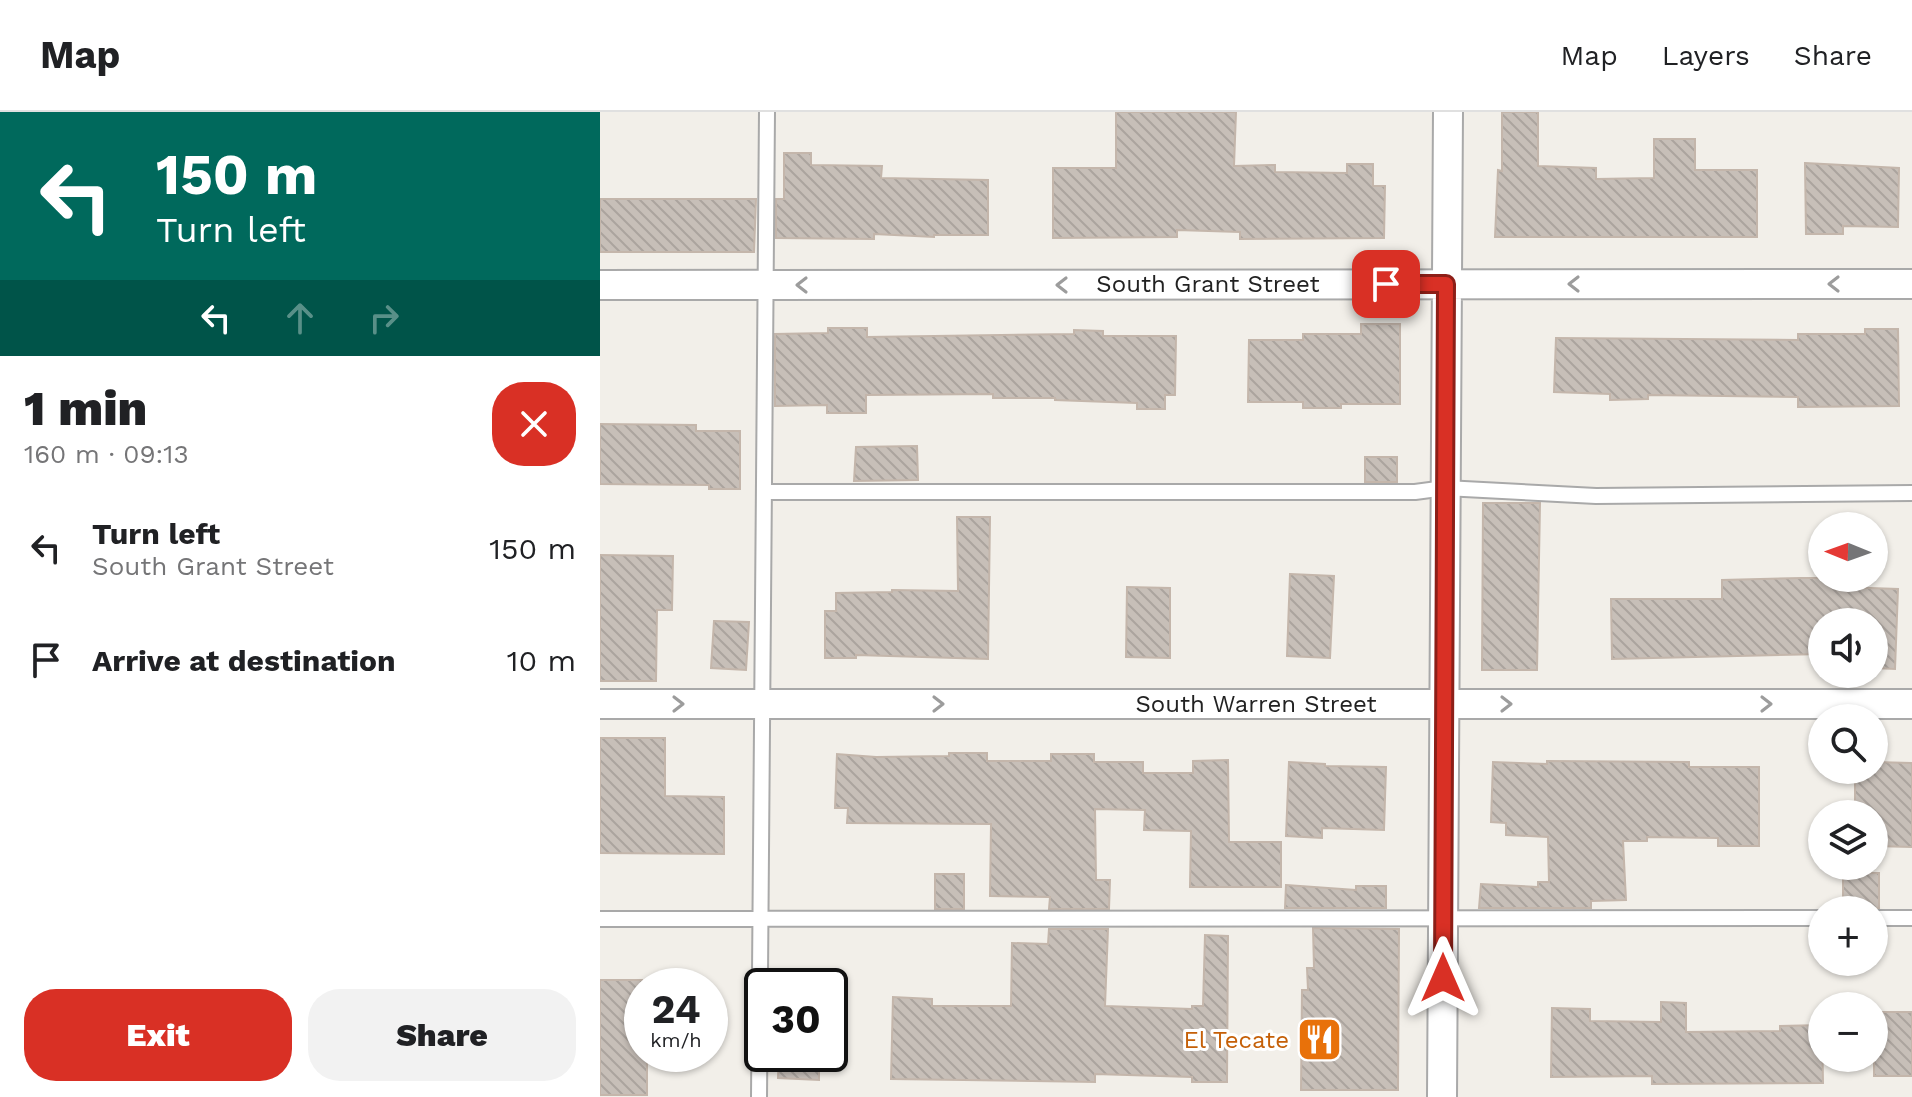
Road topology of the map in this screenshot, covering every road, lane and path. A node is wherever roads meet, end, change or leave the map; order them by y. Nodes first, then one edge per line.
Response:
1 (767, 112) edge
2 (1448, 112) edge
3 (1446, 284) junction
4 (1912, 284) edge
5 (600, 285) edge
6 (767, 285) junction
7 (1445, 488) junction
8 (765, 492) junction
9 (1912, 493) edge
10 (600, 704) edge
11 (1444, 704) junction
12 (1912, 704) edge
13 (763, 705) junction
14 (1443, 918) junction
15 (1808, 918) edge
16 (1888, 918) edge
17 (1912, 918) edge
18 (600, 919) edge
19 (761, 919) junction
20 (759, 1097) edge
21 (1442, 1097) edge

1 - 6 lane
2 - 3 street
4 -> 3 street, South Grant Street
3 -> 6 street, South Grant Street
3 - 7 street
5 - 6 street, South Grant Street
6 - 8 lane
7 - 8 lane
7 - 9 lane
7 - 11 street
8 - 13 lane
10 -> 13 street, South Warren Street
11 -> 12 street, South Warren Street
13 -> 11 street, South Warren Street
11 - 14 street
13 - 19 lane
14 - 15 lane
14 - 19 lane
14 - 21 street
16 - 17 lane
18 - 19 lane
19 - 20 lane

